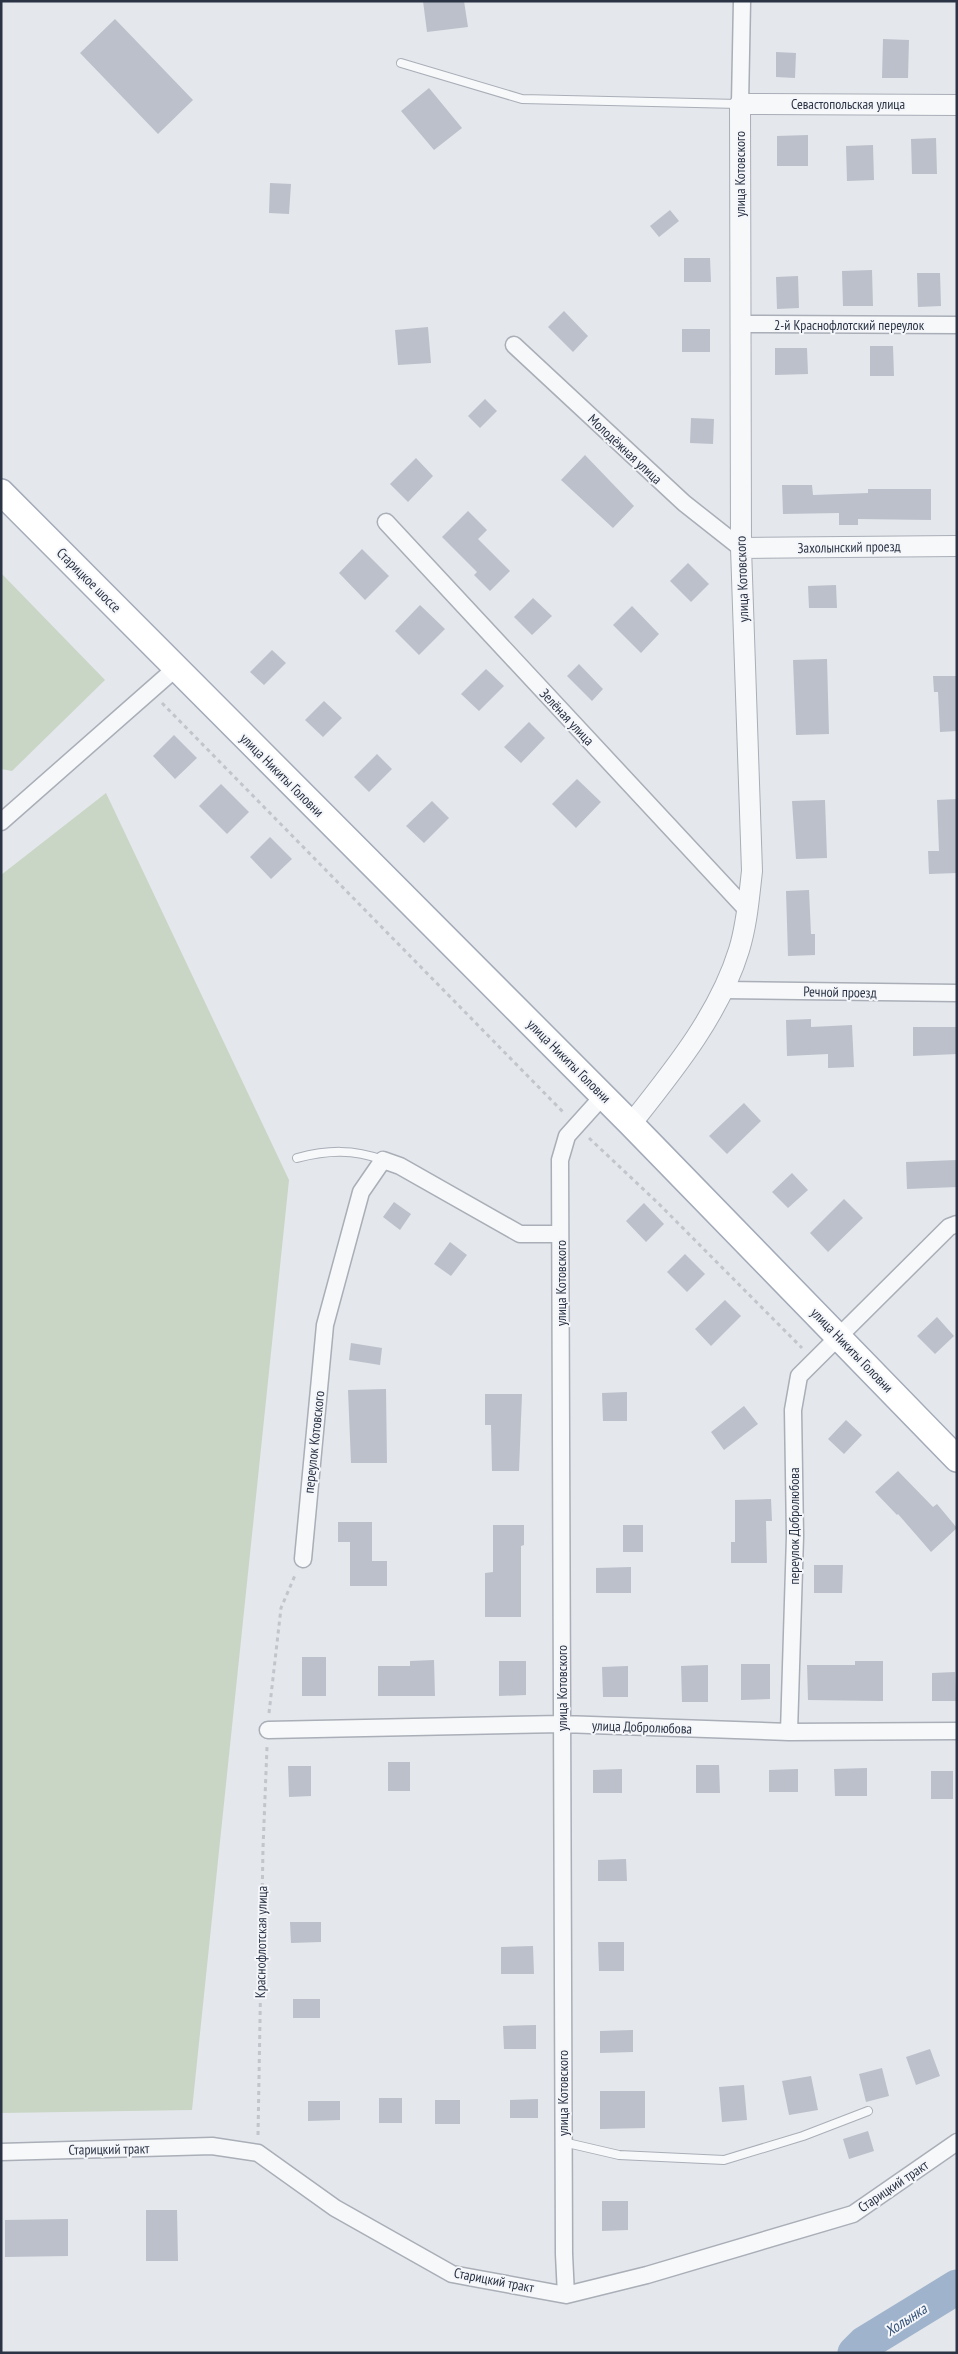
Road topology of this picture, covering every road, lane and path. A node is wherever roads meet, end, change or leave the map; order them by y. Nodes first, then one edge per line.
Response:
1 (742, 1) edge
2 (401, 63) dead end
3 (740, 104) junction
4 (957, 104) edge
5 (740, 324) junction
6 (957, 325) edge
7 (514, 345) dead end
8 (1, 492) edge
9 (386, 522) dead end
10 (957, 546) edge
11 (741, 548) junction
12 (176, 668) junction
13 (150, 691) junction
14 (1, 822) edge
15 (748, 911) junction
16 (722, 990) junction
17 (957, 993) edge
18 (603, 1096) junction
19 (631, 1124) junction
20 (577, 1125) junction
21 (297, 1158) dead end
22 (383, 1160) junction
23 (957, 1224) edge
24 (560, 1234) junction
25 (839, 1337) junction
26 (814, 1361) junction
27 (957, 1459) edge
28 (303, 1559) joint
29 (562, 1724) junction
30 (268, 1730) junction
31 (957, 1731) edge
32 (789, 1732) junction
33 (868, 2110) dead end
34 (563, 2142) junction
35 (957, 2142) edge
36 (1, 2152) edge
37 (258, 2154) junction
38 (566, 2294) junction

1 - 3 street, улица Котовского
2 - 3 lane
3 - 4 street, Севастопольская улица
3 - 5 street, улица Котовского
5 - 6 street, 2-й Краснофлотский переулок
5 - 11 street, улица Котовского
7 - 11 street, Молодёжная улица
8 - 12 main road, Старицкое шоссе
9 - 15 street, Зелёная улица
10 - 11 street, Захолынский проезд
11 - 15 street, улица Котовского
12 - 13 street
12 - 18 main road, улица Никиты Головни
13 - 14 street
13 - 20 path
15 - 16 street, улица Котовского
16 - 17 street, Речной проезд
16 - 19 street, улица Котовского
18 - 19 main road, улица Никиты Головни
18 - 20 street, улица Котовского
19 - 25 main road, улица Никиты Головни
20 - 24 street, улица Котовского
20 - 26 path
21 - 22 lane
22 - 24 street
22 - 28 street, переулок Котовского
23 - 25 street, переулок Добролюбова
24 - 29 street, улица Котовского
25 - 26 street, переулок Добролюбова
25 - 27 main road, улица Никиты Головни
26 - 32 street, переулок Добролюбова
28 - 30 path
29 - 30 street, улица Добролюбова
29 - 32 street, улица Добролюбова
29 - 34 street, улица Котовского
30 - 37 path, Краснофлотская улица
31 - 32 street, улица Добролюбова
33 - 34 lane
34 - 38 street, улица Котовского
35 - 38 street, Старицкий тракт
36 - 37 street, Старицкий тракт
37 - 38 street, Старицкий тракт

